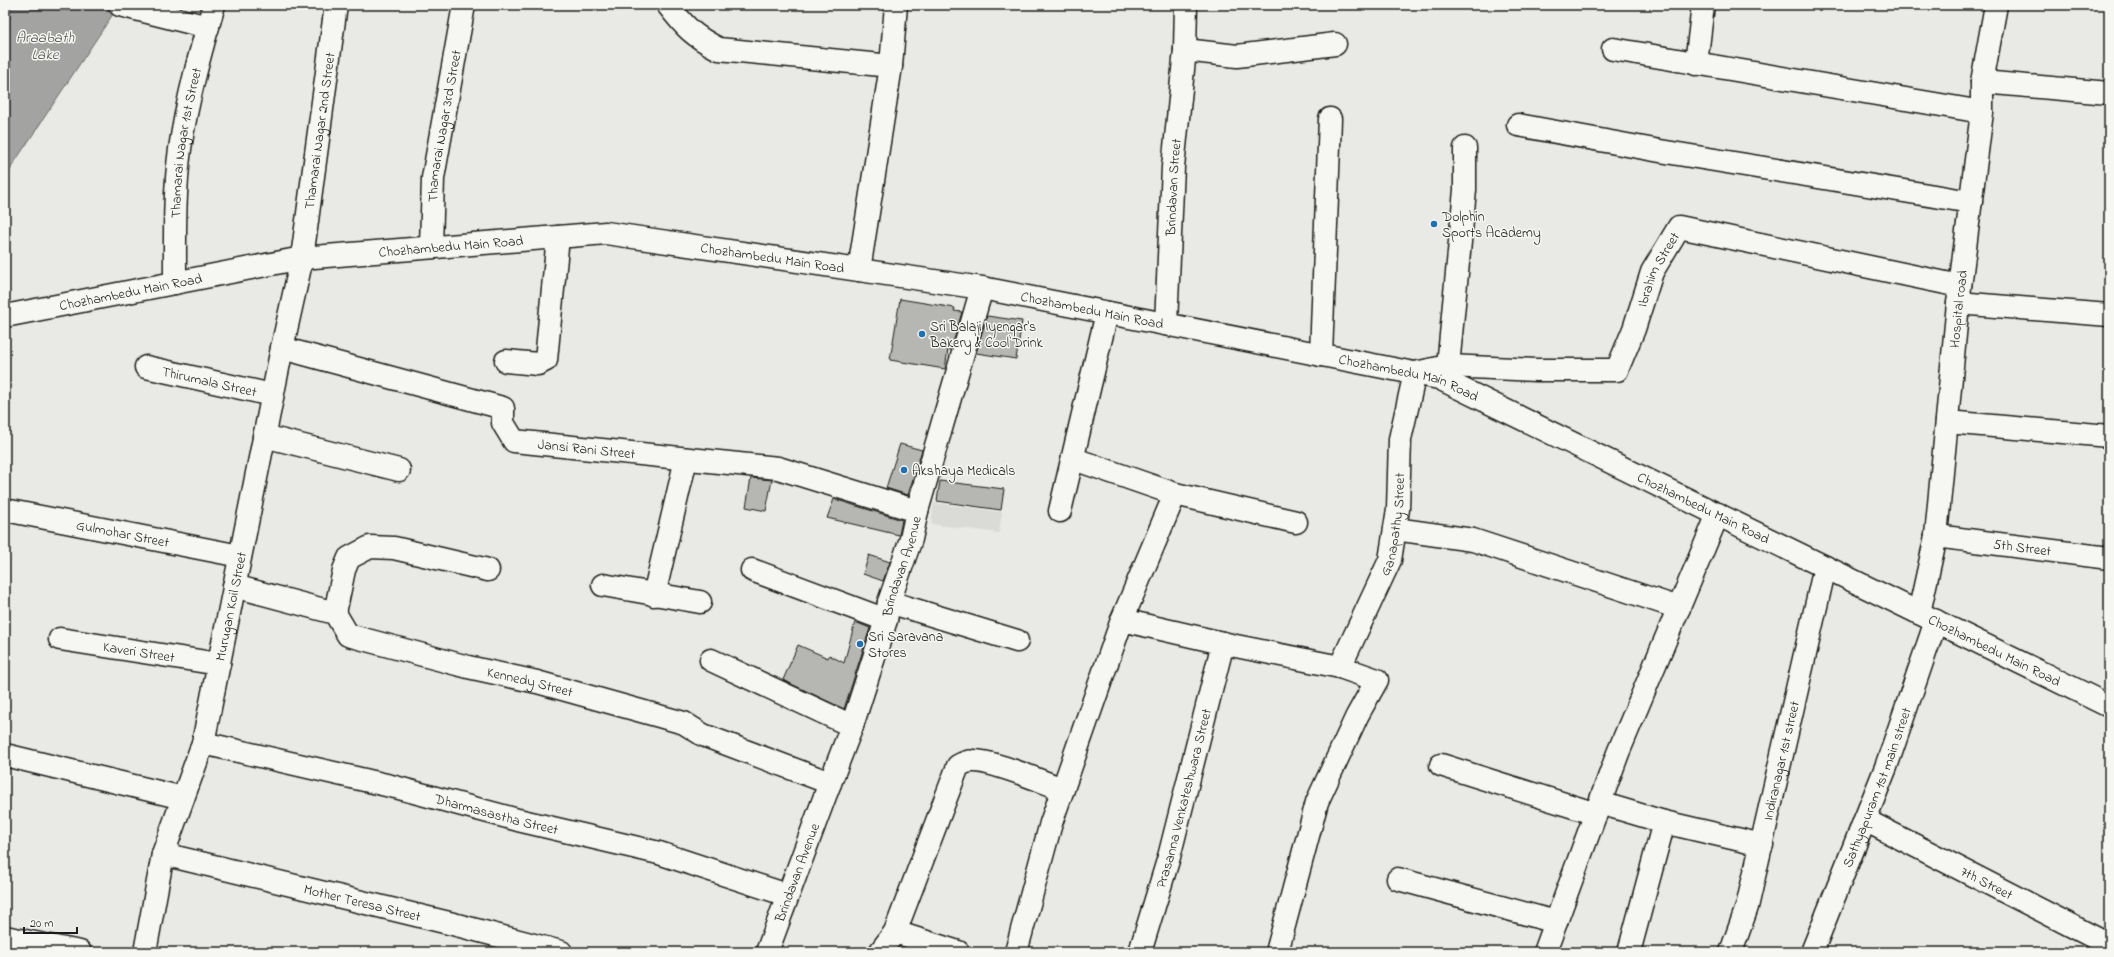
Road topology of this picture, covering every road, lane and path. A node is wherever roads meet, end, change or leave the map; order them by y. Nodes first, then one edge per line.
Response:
1 (120, 5) edge
2 (214, 5) edge
3 (336, 5) edge
4 (464, 5) edge
5 (668, 5) edge
6 (896, 5) edge
7 (1186, 5) edge
8 (1703, 5) edge
9 (1996, 5) edge
10 (208, 28) junction
11 (1335, 44) dead end
12 (1185, 50) junction
13 (1613, 50) dead end
14 (1696, 64) junction
15 (891, 66) junction
16 (1982, 82) junction
17 (2109, 93) edge
18 (1982, 112) junction
19 (1330, 119) dead end
20 (1518, 125) dead end
21 (1465, 148) dead end
22 (1971, 202) junction
23 (558, 237) junction
24 (431, 247) junction
25 (302, 258) junction
26 (859, 270) junction
27 (175, 283) junction
28 (982, 288) junction
29 (1959, 294) junction
30 (1107, 313) junction
31 (2109, 315) edge
32 (5, 316) edge
33 (1166, 324) junction
34 (282, 348) junction
35 (1321, 354) junction
36 (506, 361) dead end
37 (1448, 366) junction
38 (146, 367) dead end
39 (1415, 373) junction
40 (272, 395) junction
41 (1947, 422) junction
42 (264, 436) junction
43 (2109, 436) edge
44 (686, 459) junction
45 (1074, 459) junction
46 (399, 470) dead end
47 (1175, 494) junction
48 (5, 510) edge
49 (917, 511) junction
50 (1060, 511) dead end
51 (1718, 514) junction
52 (1296, 522) dead end
53 (1395, 529) junction
54 (1936, 536) junction
55 (240, 556) junction
56 (2109, 558) edge
57 (1825, 567) junction
58 (488, 570) dead end
59 (752, 570) dead end
60 (603, 585) dead end
61 (234, 586) junction
62 (654, 594) junction
63 (700, 602) dead end
64 (1678, 608) junction
65 (888, 611) junction
66 (335, 613) junction
67 (1928, 617) junction
68 (1122, 620) junction
69 (60, 639) dead end
70 (1017, 640) dead end
71 (1223, 643) junction
72 (711, 660) dead end
73 (219, 664) junction
74 (1340, 667) junction
75 (2109, 706) edge
76 (852, 726) junction
77 (203, 743) junction
78 (5, 755) edge
79 (1441, 764) dead end
80 (830, 783) junction
81 (1063, 789) junction
82 (183, 798) junction
83 (1598, 808) junction
84 (1865, 820) junction
85 (1664, 822) junction
86 (1762, 845) junction
87 (163, 854) junction
88 (1398, 879) dead end
89 (787, 895) junction
90 (1556, 922) junction
91 (895, 932) junction
92 (5, 937) edge
93 (2109, 945) edge
94 (80, 952) edge
95 (145, 952) edge
96 (560, 952) edge
97 (767, 952) edge
98 (880, 952) edge
99 (958, 952) edge
100 (1016, 952) edge
101 (1140, 952) edge
102 (1277, 952) edge
103 (1545, 952) edge
104 (1629, 952) edge
105 (1730, 952) edge
106 (1812, 952) edge

1 - 10 street
2 - 10 street, Thamarai Nagar 1st Street
3 - 25 street, Thamarai Nagar 2nd Street
4 - 24 street, Thamarai Nagar 3rd Street
5 - 15 street
6 - 15 street
7 - 12 street, Brindavan Street
8 - 14 street
9 - 16 street, Hospital road
10 - 27 street, Thamarai Nagar 1st Street
11 - 12 street
12 - 33 street, Brindavan Street
13 - 14 street
14 - 18 street
15 - 26 street
16 - 17 street
16 - 18 street, Hospital road
18 - 22 street, Hospital road
19 - 35 street
20 - 22 street
21 - 37 street
22 - 29 street, Hospital road
23 - 24 street, Chozhambedu Main Road
23 - 26 street, Chozhambedu Main Road
23 - 36 street
24 - 25 street, Chozhambedu Main Road
25 - 27 street, Chozhambedu Main Road
25 - 34 street, Murugan Koil Street
26 - 28 street, Chozhambedu Main Road
27 - 32 street, Chozhambedu Main Road
28 - 30 street, Chozhambedu Main Road
28 - 49 street, Brindavan Avenue
29 - 31 street
29 - 37 street, Ibrahim Street
29 - 41 street, Hospital road
30 - 33 street, Chozhambedu Main Road
30 - 45 street
33 - 35 street, Chozhambedu Main Road
34 - 40 street, Murugan Koil Street
34 - 44 street, Jansi Rani Street
35 - 39 street, Chozhambedu Main Road
37 - 39 street, Ibrahim Street
38 - 40 street, Thirumala Street
39 - 51 street, Chozhambedu Main Road
39 - 53 street, Ganapathy Street
40 - 42 street, Murugan Koil Street
41 - 43 street
41 - 54 street, Hospital road
42 - 46 street
42 - 55 street, Murugan Koil Street
44 - 49 street, Jansi Rani Street
44 - 62 street
45 - 47 street
45 - 50 street
47 - 52 street
47 - 68 street
48 - 55 street, Gulmohar Street
49 - 65 street, Brindavan Avenue
51 - 57 street, Chozhambedu Main Road
51 - 64 street
53 - 64 street
53 - 74 street, Ganapathy Street
54 - 56 street, 5th Street
54 - 67 street, Hospital road
55 - 61 street, Murugan Koil Street
57 - 67 street, Chozhambedu Main Road
57 - 86 street, Indiranagar 1st street
58 - 66 street
59 - 65 street
60 - 62 street
61 - 66 street
61 - 73 street, Murugan Koil Street
62 - 63 street
64 - 83 street
65 - 70 street
65 - 76 street, Brindavan Avenue
66 - 80 street, Kennedy Street
67 - 75 street, Chozhambedu Main Road
67 - 84 street, Sathyapuram 1st main street
68 - 71 street
68 - 81 street
69 - 73 street, Kaveri Street
71 - 74 street
71 - 101 street, Prasanna Venkateshwara Street
72 - 76 street
73 - 77 street, Murugan Koil Street
74 - 102 street
76 - 80 street, Brindavan Avenue
77 - 82 street, Murugan Koil Street
77 - 89 street, Dharmasastha Street
78 - 82 street
79 - 83 street
80 - 89 street, Brindavan Avenue
81 - 91 street
81 - 100 street
82 - 87 street, Murugan Koil Street
83 - 85 street
83 - 90 street
84 - 93 street, 7th Street
84 - 106 street, Sathyapuram 1st main street
85 - 86 street
85 - 104 street
86 - 105 street, Indiranagar 1st street
87 - 95 street, Murugan Koil Street
87 - 96 street, Mother Teresa Street
88 - 90 street
89 - 97 street, Brindavan Avenue
90 - 103 street
91 - 98 street
91 - 99 street
92 - 94 street

